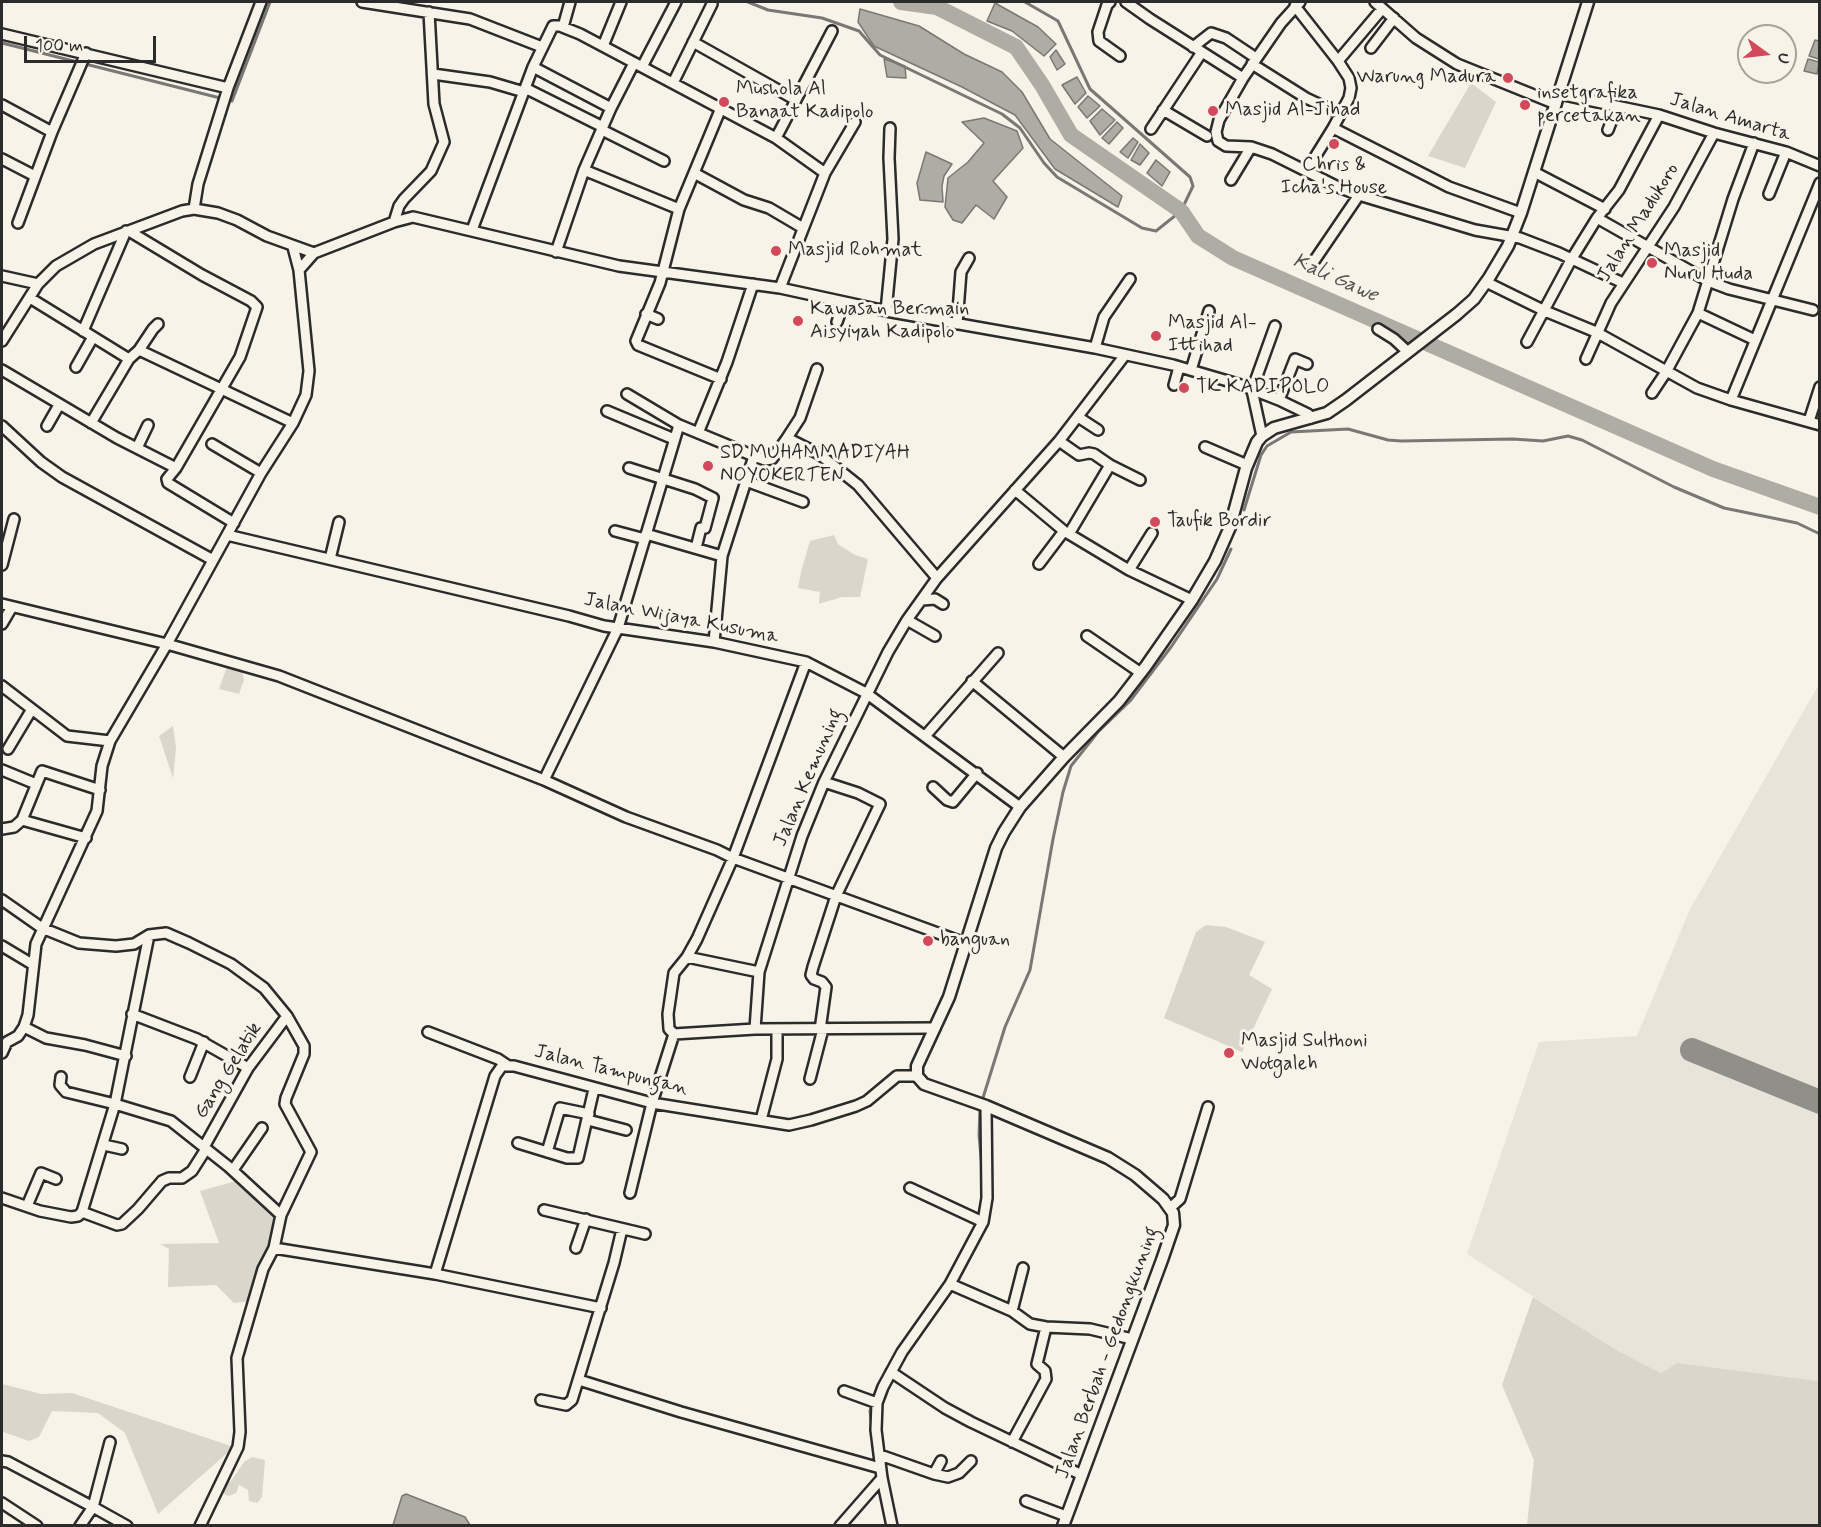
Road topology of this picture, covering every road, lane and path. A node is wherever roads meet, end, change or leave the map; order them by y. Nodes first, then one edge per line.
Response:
1 (261, 2) edge
2 (362, 2) edge
3 (570, 2) edge
4 (621, 2) edge
5 (676, 2) edge
6 (1110, 2) edge
7 (1126, 2) edge
8 (1375, 2) edge
9 (1588, 2) edge
10 (712, 4) dead end
11 (1297, 4) edge
12 (1382, 9) junction
13 (429, 12) junction
14 (1394, 18) junction
15 (563, 27) junction
16 (832, 30) dead end
17 (2, 34) edge
18 (693, 42) junction
19 (603, 46) junction
20 (542, 47) junction
21 (1371, 48) dead end
22 (1198, 49) junction
23 (85, 56) junction
24 (1120, 56) dead end
25 (1254, 61) junction
26 (1338, 61) junction
27 (638, 65) junction
28 (533, 67) junction
29 (433, 74) junction
30 (1243, 78) junction
31 (673, 83) junction
32 (524, 90) junction
33 (226, 96) junction
34 (1558, 99) junction
35 (796, 100) junction
36 (2, 105) edge
37 (1617, 106) junction
38 (611, 108) junction
39 (721, 108) junction
40 (1163, 110) junction
41 (1340, 114) junction
42 (1659, 116) junction
43 (855, 122) dead end
44 (890, 128) dead end
45 (1333, 128) junction
46 (602, 129) junction
47 (1151, 129) dead end
48 (1608, 130) dead end
49 (52, 132) junction
50 (1714, 133) junction
51 (1207, 136) dead end
52 (776, 138) junction
53 (1754, 143) junction
54 (1251, 147) junction
55 (1786, 152) junction
56 (2, 159) edge
57 (664, 161) dead end
58 (1820, 166) edge
59 (584, 170) junction
60 (1306, 171) junction
61 (1534, 172) junction
62 (694, 173) junction
63 (825, 173) junction
64 (35, 176) junction
65 (1231, 180) dead end
66 (1820, 183) edge
67 (1769, 194) dead end
68 (1359, 195) junction
69 (194, 209) junction
70 (679, 209) junction
71 (1605, 209) junction
72 (1521, 213) junction
73 (1597, 218) junction
74 (394, 222) junction
75 (18, 223) dead end
76 (803, 228) junction
77 (472, 230) junction
78 (127, 231) junction
79 (1512, 235) junction
80 (293, 247) junction
81 (1649, 247) junction
82 (555, 252) junction
83 (314, 253) junction
84 (969, 258) dead end
85 (1572, 260) junction
86 (1310, 267) dead end
87 (299, 270) junction
88 (663, 272) junction
89 (2, 276) edge
90 (1130, 279) dead end
91 (1708, 281) junction
92 (1486, 282) junction
93 (38, 284) junction
94 (753, 284) junction
95 (1623, 284) junction
96 (780, 288) junction
97 (30, 298) junction
98 (1772, 299) junction
99 (844, 302) junction
100 (1813, 310) dead end
101 (886, 311) junction
102 (1209, 311) dead end
103 (1545, 311) junction
104 (1698, 313) junction
105 (646, 314) junction
106 (658, 320) dead end
107 (837, 322) dead end
108 (158, 324) dead end
109 (957, 324) junction
110 (1275, 326) dead end
111 (1378, 329) dead end
112 (83, 331) junction
113 (1596, 332) junction
114 (93, 337) junction
115 (1755, 340) junction
116 (2, 341) edge
117 (1527, 342) dead end
118 (1095, 348) junction
119 (139, 350) junction
120 (1410, 350) junction
121 (1125, 355) junction
122 (129, 359) junction
123 (1586, 359) dead end
124 (1307, 363) dead end
125 (76, 367) dead end
126 (1179, 367) junction
127 (817, 369) dead end
128 (2, 370) edge
129 (1191, 370) junction
130 (1666, 372) junction
131 (721, 379) junction
132 (1174, 385) dead end
133 (1820, 387) edge
134 (221, 389) junction
135 (1252, 390) junction
136 (1652, 393) dead end
137 (627, 394) dead end
138 (1279, 400) junction
139 (1731, 400) junction
140 (59, 405) junction
141 (607, 411) dead end
142 (1078, 417) junction
143 (1311, 418) junction
144 (1809, 421) junction
145 (91, 423) junction
146 (293, 423) junction
147 (679, 424) junction
148 (148, 425) dead end
149 (1820, 425) edge
150 (2, 426) edge
151 (47, 426) dead end
152 (1098, 430) dead end
153 (698, 433) junction
154 (1262, 436) junction
155 (787, 438) junction
156 (675, 439) junction
157 (1059, 441) junction
158 (213, 444) dead end
159 (1205, 447) dead end
160 (137, 448) junction
161 (754, 456) junction
162 (1110, 465) junction
163 (1247, 465) junction
164 (176, 468) junction
165 (628, 468) dead end
166 (261, 472) junction
167 (663, 477) junction
168 (746, 480) junction
169 (1140, 480) dead end
170 (1014, 490) junction
171 (803, 502) dead end
172 (14, 519) dead end
173 (339, 522) dead end
174 (234, 523) junction
175 (615, 531) dead end
176 (1066, 532) junction
177 (1152, 533) dead end
178 (227, 535) junction
179 (645, 536) junction
180 (696, 549) junction
181 (722, 556) junction
182 (330, 559) junction
183 (213, 560) junction
184 (1039, 564) dead end
185 (2, 565) edge
186 (1129, 570) junction
187 (937, 578) junction
188 (922, 600) junction
189 (1192, 600) junction
190 (2, 604) edge
191 (943, 604) dead end
192 (12, 607) junction
193 (907, 620) junction
194 (2, 624) edge
195 (618, 628) junction
196 (935, 636) dead end
197 (1088, 636) dead end
198 (714, 642) junction
199 (167, 644) junction
200 (998, 652) dead end
201 (806, 662) junction
202 (1141, 673) junction
203 (972, 681) junction
204 (2, 686) edge
205 (866, 693) junction
206 (32, 709) junction
207 (926, 735) junction
208 (110, 741) junction
209 (8, 749) dead end
210 (1064, 757) junction
211 (2, 770) edge
212 (977, 773) junction
213 (544, 780) junction
214 (824, 782) junction
215 (36, 784) junction
216 (933, 787) dead end
217 (100, 790) junction
218 (1020, 807) junction
219 (22, 820) junction
220 (2, 829) edge
221 (86, 838) junction
222 (733, 858) junction
223 (787, 878) junction
224 (836, 896) junction
225 (2, 900) edge
226 (42, 928) junction
227 (149, 935) junction
228 (965, 943) junction
229 (2, 946) edge
230 (687, 957) junction
231 (32, 964) junction
232 (759, 972) junction
233 (132, 1014) junction
234 (287, 1016) junction
235 (24, 1028) junction
236 (935, 1028) junction
237 (755, 1029) junction
238 (777, 1029) junction
239 (822, 1030) junction
240 (429, 1032) dead end
241 (674, 1034) junction
242 (4, 1040) edge
243 (204, 1042) junction
244 (2, 1053) edge
245 (126, 1056) junction
246 (507, 1065) junction
247 (248, 1068) junction
248 (917, 1076) junction
249 (61, 1077) dead end
250 (190, 1077) dead end
251 (810, 1080) dead end
252 (594, 1089) junction
253 (652, 1103) junction
254 (115, 1104) junction
255 (982, 1104) junction
256 (1208, 1107) dead end
257 (588, 1117) junction
258 (761, 1120) junction
259 (262, 1128) dead end
260 (626, 1130) dead end
261 (518, 1143) dead end
262 (104, 1144) junction
263 (205, 1148) junction
264 (122, 1149) dead end
265 (547, 1152) junction
266 (233, 1170) junction
267 (56, 1179) dead end
268 (910, 1188) dead end
269 (630, 1193) dead end
270 (2, 1198) edge
271 (27, 1206) junction
272 (1170, 1208) junction
273 (544, 1210) dead end
274 (82, 1212) junction
275 (281, 1215) junction
276 (586, 1219) junction
277 (980, 1220) junction
278 (622, 1229) junction
279 (645, 1233) dead end
280 (274, 1248) junction
281 (576, 1248) dead end
282 (1023, 1268) dead end
283 (435, 1274) junction
284 (950, 1284) junction
285 (601, 1308) junction
286 (1012, 1311) junction
287 (1046, 1327) junction
288 (1132, 1339) junction
289 (891, 1372) junction
290 (579, 1380) junction
291 (844, 1391) dead end
292 (541, 1400) dead end
293 (873, 1402) junction
294 (110, 1442) dead end
295 (1012, 1442) junction
296 (880, 1455) junction
297 (2, 1461) edge
298 (941, 1461) dead end
299 (971, 1461) dead end
300 (881, 1473) junction
301 (934, 1474) junction
302 (1082, 1475) junction
303 (1026, 1501) dead end
304 (2, 1503) edge
305 (93, 1507) junction
306 (1065, 1521) edge
307 (37, 1526) edge
308 (80, 1526) edge
309 (127, 1526) edge
310 (200, 1526) edge
311 (840, 1526) edge
312 (892, 1526) edge

1 - 33 street
2 - 13 street
3 - 15 street
4 - 19 street
5 - 27 street
6 - 24 street
7 - 22 street
8 - 12 street, Jalan Amarta
9 - 34 main road
10 - 18 street
11 - 25 street
11 - 26 street
12 - 14 street, Jalan Amarta
12 - 26 street
13 - 20 street
13 - 29 street
14 - 21 street
14 - 34 street, Jalan Amarta
15 - 19 street
15 - 20 street
16 - 35 street
17 - 23 street
18 - 31 street
18 - 35 street
19 - 27 street
20 - 28 street
22 - 25 street
22 - 30 street
22 - 40 street
23 - 33 street
23 - 49 street
25 - 30 street
25 - 41 street
26 - 41 street
27 - 31 street
27 - 38 street
28 - 32 street
28 - 38 street
29 - 32 street
29 - 74 street
30 - 54 street
31 - 39 street
32 - 46 street
32 - 77 street
33 - 69 street
34 - 37 street, Jalan Amarta
34 - 61 main road
35 - 52 street
36 - 49 street
37 - 42 street, Jalan Amarta
37 - 48 street
38 - 46 street
39 - 52 street
39 - 62 street
40 - 47 street
40 - 51 street
41 - 45 street
42 - 50 street, Jalan Amarta
42 - 71 street
43 - 63 street
44 - 101 street
45 - 60 street
45 - 72 street
46 - 57 street
46 - 59 street
49 - 64 street
50 - 53 street, Jalan Amarta
50 - 81 street, Jalan Madukoro
52 - 63 street
53 - 55 street, Jalan Amarta
53 - 91 street
54 - 60 street
54 - 65 street
55 - 58 street, Jalan Amarta
55 - 67 street
56 - 64 street
59 - 70 street
59 - 82 street
60 - 68 street
61 - 71 street
61 - 72 main road
62 - 70 street
62 - 76 street
63 - 76 street
64 - 75 street
66 - 98 street
68 - 79 street
68 - 86 street
69 - 78 street
69 - 80 street
70 - 88 street
71 - 73 street
72 - 79 main road
73 - 81 street
73 - 85 street
74 - 77 street
74 - 83 street
76 - 96 street
77 - 82 street
78 - 93 street
78 - 112 street
78 - 134 street
79 - 85 street
79 - 92 main road
80 - 83 street
80 - 87 street
81 - 91 street
81 - 95 street, Jalan Madukoro
82 - 88 street
83 - 87 street
84 - 109 street
85 - 95 street
85 - 103 street
87 - 146 street
88 - 94 street
88 - 105 street
89 - 93 street
90 - 118 street
91 - 98 street
91 - 104 street
92 - 103 street
92 - 120 main road
93 - 97 street
94 - 96 street
94 - 131 street
95 - 113 street, Jalan Madukoro
96 - 99 street
97 - 112 street
97 - 116 street
98 - 100 street
98 - 115 street
99 - 101 street
99 - 107 street
101 - 109 street
102 - 129 street
103 - 113 street
103 - 117 street
104 - 115 street
104 - 130 street
105 - 106 street
105 - 131 street
108 - 119 street
109 - 118 street
110 - 135 street
111 - 120 street
112 - 114 street
113 - 123 street, Jalan Madukoro
113 - 130 street
114 - 122 street
114 - 125 street
115 - 139 street
118 - 121 street
119 - 122 street
119 - 134 street
120 - 143 main road
121 - 126 street
121 - 142 street, Jalan Kemuning
122 - 145 street
124 - 138 street
126 - 129 street
126 - 132 street
127 - 155 street
128 - 140 street
129 - 135 street
130 - 136 street
130 - 139 street
131 - 153 street
133 - 144 street
134 - 146 street
134 - 164 street
135 - 138 street
135 - 154 street
137 - 147 street
138 - 143 street
139 - 144 street
140 - 145 street
140 - 151 street
141 - 156 street
142 - 152 street
142 - 157 street, Jalan Kemuning
143 - 154 main road
144 - 149 street
145 - 160 street
146 - 166 street
147 - 153 street
147 - 156 street
148 - 160 street
150 - 183 street
153 - 161 street
154 - 163 main road
155 - 161 street
155 - 187 street
156 - 167 street
157 - 162 street
157 - 170 street, Jalan Kemuning
158 - 166 street
159 - 163 street
160 - 164 street
161 - 168 street
162 - 169 street
162 - 176 street
163 - 189 main road
164 - 174 street
165 - 167 street
166 - 174 street
167 - 179 street
167 - 180 street
168 - 171 street
168 - 181 street
170 - 176 street
170 - 187 street, Jalan Kemuning
172 - 185 street
173 - 182 street
174 - 178 street
175 - 179 street
176 - 184 street
176 - 186 street
177 - 186 street
178 - 182 street, Jalan Wijaya Kusuma
178 - 183 street
179 - 180 street
179 - 195 street
180 - 181 street
181 - 198 street
182 - 195 street, Jalan Wijaya Kusuma
183 - 199 street
186 - 189 street
187 - 188 street, Jalan Kemuning
188 - 191 street
188 - 193 street, Jalan Kemuning
189 - 202 main road
190 - 192 street
192 - 194 street
192 - 199 street
193 - 196 street
193 - 205 street, Jalan Kemuning
195 - 198 street, Jalan Wijaya Kusuma
195 - 213 street
197 - 202 street
198 - 201 street, Jalan Wijaya Kusuma
199 - 208 street
199 - 213 street
200 - 203 street
201 - 205 street, Jalan Wijaya Kusuma
201 - 222 street
202 - 210 main road
203 - 207 street
203 - 210 street
204 - 206 street
205 - 207 street, Jalan Wijaya Kusuma
205 - 214 street, Jalan Kemuning
206 - 208 street
206 - 209 street
207 - 212 street, Jalan Wijaya Kusuma
208 - 217 street
210 - 218 main road
211 - 215 street
212 - 216 street
212 - 218 street, Jalan Wijaya Kusuma
213 - 222 street
214 - 223 street, Jalan Kemuning
214 - 224 street
215 - 217 street
215 - 219 street
217 - 221 street
218 - 228 main road
219 - 220 street
219 - 221 street
221 - 226 street
222 - 223 street
222 - 230 street
223 - 224 street
223 - 232 street, Jalan Kemuning
224 - 228 street
224 - 239 street
225 - 226 street
226 - 227 street
226 - 231 street
227 - 233 street
227 - 234 street
228 - 236 main road
229 - 231 street
230 - 232 street
230 - 241 street
231 - 235 street
232 - 237 street, Jalan Kemuning
233 - 243 street
233 - 245 street
234 - 247 street, Gang Gelatik
234 - 275 street
235 - 242 street
235 - 245 street
236 - 239 street
236 - 248 main road
237 - 238 street
237 - 241 street
238 - 239 street
238 - 258 street
239 - 251 street
240 - 246 street
241 - 253 street
242 - 244 street
243 - 247 street
243 - 250 street
245 - 254 street
246 - 252 street, Jalan Tampungan
246 - 283 street, Jalan Tampungan
247 - 263 street, Gang Gelatik
248 - 255 main road, Jalan Berbah - Gedongkuning
248 - 258 street, Jalan Tampungan
249 - 254 street
252 - 253 street, Jalan Tampungan
252 - 257 street
253 - 258 street, Jalan Tampungan
253 - 269 street
254 - 262 street
254 - 263 street
255 - 272 main road, Jalan Berbah - Gedongkuning
255 - 277 street
256 - 272 street
257 - 260 street
257 - 265 street
257 - 265 street
259 - 266 street
261 - 265 street
262 - 264 street
262 - 274 street
263 - 266 street
263 - 274 street, Gang Gelatik
266 - 275 street
267 - 271 street
268 - 277 street
270 - 271 street
271 - 274 street
272 - 288 main road, Jalan Berbah - Gedongkuning
273 - 276 street
275 - 280 street
276 - 278 street
276 - 281 street
277 - 284 street
278 - 279 street
278 - 285 street
280 - 283 street
280 - 310 street
282 - 286 street
283 - 285 street
284 - 286 street
284 - 289 street
285 - 290 street
286 - 287 street
287 - 288 street
287 - 295 street
288 - 302 main road, Jalan Berbah - Gedongkuning
289 - 293 street
289 - 295 street
290 - 292 street
290 - 300 street
291 - 293 street
293 - 296 street
294 - 305 street
295 - 302 street
296 - 300 street
296 - 301 street
297 - 305 street
298 - 301 street
299 - 301 street
300 - 311 street
300 - 312 street
302 - 306 main road, Jalan Berbah - Gedongkuning
303 - 306 street
304 - 307 street
305 - 308 street
305 - 309 street

